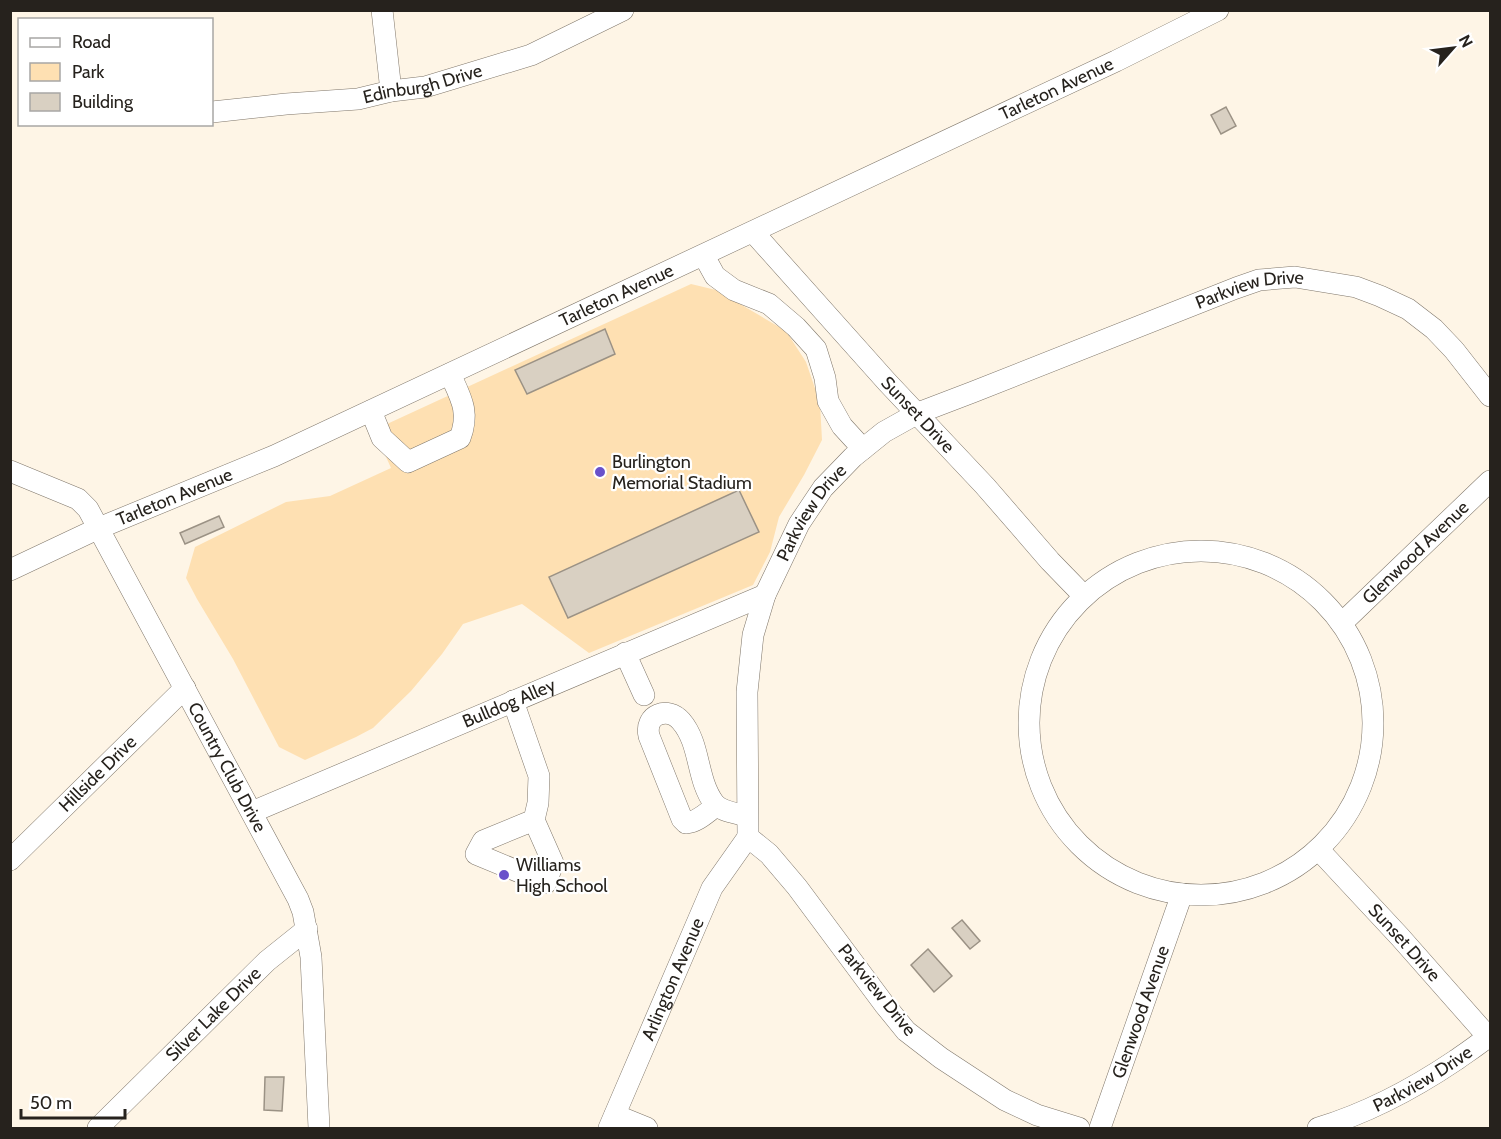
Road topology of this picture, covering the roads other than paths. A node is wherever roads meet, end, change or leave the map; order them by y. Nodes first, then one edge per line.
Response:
1 (382, 10) edge
2 (623, 10) edge
3 (1218, 10) edge
4 (391, 91) junction
5 (213, 112) edge
6 (753, 232) junction
7 (704, 256) junction
8 (450, 374) junction
9 (1491, 396) edge
10 (371, 411) junction
11 (918, 413) junction
12 (863, 449) junction
13 (10, 471) edge
14 (1491, 481) edge
15 (99, 528) junction
16 (10, 570) edge
17 (765, 595) junction
18 (1084, 596) junction
19 (1342, 624) junction
20 (625, 653) junction
21 (185, 688) junction
22 (513, 701) junction
23 (649, 707) junction
24 (716, 806) junction
25 (252, 812) junction
26 (534, 820) dead end
27 (747, 826) junction
28 (1319, 850) junction
29 (10, 860) edge
30 (1182, 894) junction
31 (307, 929) junction
32 (1490, 1037) edge
33 (612, 1121) edge
34 (98, 1128) edge
35 (319, 1128) edge
36 (647, 1128) edge
37 (1079, 1128) edge
38 (1100, 1128) edge
39 (1318, 1128) edge

1 - 4 street
2 - 4 street, Edinburgh Drive
3 - 6 street, Tarleton Avenue
4 - 5 street, Edinburgh Drive
6 - 7 street, Tarleton Avenue
6 - 11 street, Sunset Drive
7 - 8 street, Tarleton Avenue
7 - 12 street
8 - 10 street, Tarleton Avenue
8 - 10 street
9 - 11 street, Parkview Drive
10 - 15 street, Tarleton Avenue
11 - 12 street, Parkview Drive
11 - 18 street, Sunset Drive
12 - 17 street, Parkview Drive
13 - 15 street, Country Club Drive
14 - 19 street, Glenwood Avenue
15 - 16 street, Tarleton Avenue
15 - 21 street, Country Club Drive
17 - 20 street, Bulldog Alley
17 - 27 street, Parkview Drive
18 - 19 street
18 - 30 street
19 - 28 street
20 - 22 street, Bulldog Alley
20 - 23 street
21 - 25 street, Country Club Drive
21 - 29 street, Hillside Drive
22 - 25 street, Bulldog Alley
22 - 26 street
23 - 24 street
23 - 24 street
24 - 27 street
25 - 31 street, Country Club Drive
27 - 33 street, Arlington Avenue
27 - 37 street, Parkview Drive
28 - 30 street
28 - 32 street, Sunset Drive
30 - 38 street, Glenwood Avenue
31 - 34 street, Silver Lake Drive
31 - 35 street, Country Club Drive
32 - 39 street, Parkview Drive
33 - 36 street

